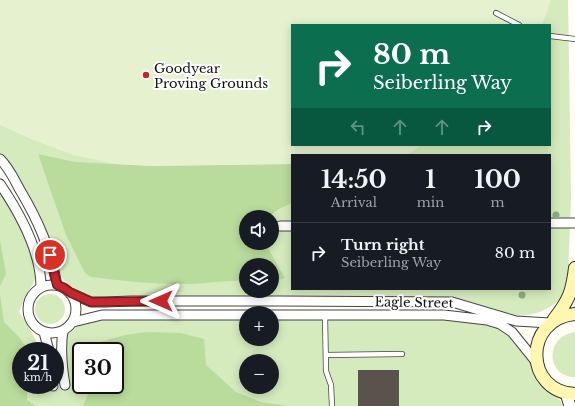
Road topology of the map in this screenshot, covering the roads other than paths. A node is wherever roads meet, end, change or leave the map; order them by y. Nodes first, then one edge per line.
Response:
1 (496, 13) dead end
2 (517, 24) edge
3 (551, 36) edge
4 (575, 39) edge
5 (0, 159) edge
6 (0, 184) edge
7 (551, 223) edge
8 (575, 223) edge
9 (280, 226) dead end
10 (291, 226) edge
11 (575, 268) edge
12 (57, 285) junction
13 (40, 287) junction
14 (71, 293) junction
15 (575, 314) edge
16 (239, 315) edge
17 (279, 315) edge
18 (325, 315) junction
19 (73, 322) junction
20 (551, 323) junction
21 (63, 331) junction
22 (44, 332) junction
23 (47, 342) edge
24 (402, 354) dead end
25 (326, 355) junction
26 (537, 363) junction
27 (65, 385) dead end
28 (571, 394) edge
29 (332, 406) edge
30 (570, 406) edge

1 - 2 lane
3 - 4 lane
5 - 12 street
6 - 13 street
7 - 8 street
9 - 10 street
11 - 20 main road
12 - 13 street
12 - 14 street
13 - 22 street
14 - 19 street
14 - 20 street, Eagle Street
15 - 20 main road
16 - 19 street
17 - 18 street, Eagle Street
18 - 25 lane
18 - 26 street, Eagle Street
19 - 21 street
20 - 26 main road
21 - 22 street
21 - 27 street
22 - 23 street
24 - 25 lane
25 - 29 lane
26 - 28 main road
28 - 30 street

